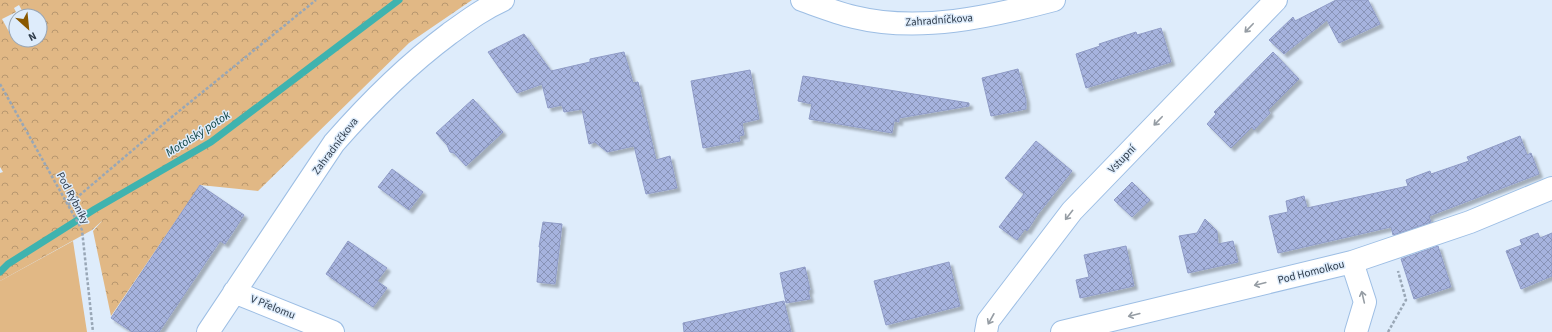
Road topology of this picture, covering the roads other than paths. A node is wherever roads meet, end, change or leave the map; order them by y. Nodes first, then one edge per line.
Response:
1 (503, 0) edge
2 (802, 0) edge
3 (1054, 0) edge
4 (1276, 0) edge
5 (1552, 188) edge
6 (1352, 262) junction
7 (234, 292) junction
8 (208, 332) edge
9 (333, 332) edge
10 (986, 332) edge
11 (1062, 332) edge
12 (1356, 332) edge

1 - 7 street, Zahradníčkova
2 - 3 street, Zahradníčkova
4 -> 10 street, Vstupní
5 - 6 street, Pod Homolkou
6 -> 11 street, Pod Homolkou
12 -> 6 street
7 - 8 street, Zahradníčkova
7 - 9 street, V Přelomu

